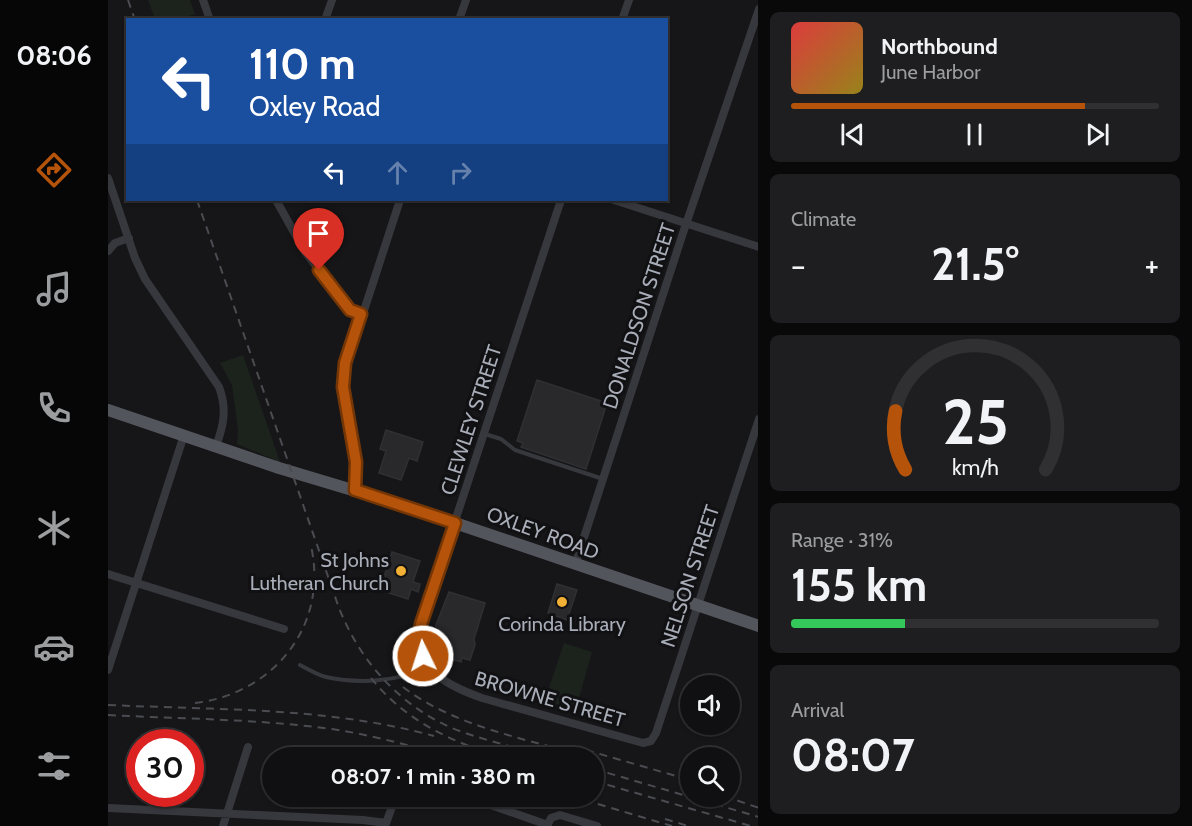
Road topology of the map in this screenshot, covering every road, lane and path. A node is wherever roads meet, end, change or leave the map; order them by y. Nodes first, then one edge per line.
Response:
1 (203, 0) edge
2 (332, 0) edge
3 (466, 0) edge
4 (629, 0) edge
5 (758, 12) edge
6 (209, 18) edge
7 (326, 18) edge
8 (460, 18) edge
9 (623, 18) edge
10 (108, 178) edge
11 (277, 201) edge
12 (400, 201) edge
13 (561, 201) edge
14 (617, 201) edge
15 (686, 224) junction
16 (129, 238) junction
17 (758, 247) edge
18 (108, 251) edge
19 (361, 314) junction
20 (108, 410) edge
21 (758, 422) edge
22 (484, 434) junction
23 (184, 435) junction
24 (216, 446) junction
25 (604, 479) junction
26 (355, 490) junction
27 (455, 523) junction
28 (575, 565) junction
29 (108, 574) edge
30 (136, 583) junction
31 (698, 606) junction
32 (758, 626) edge
33 (284, 629) dead end
34 (421, 651) joint
35 (300, 664) dead end
36 (429, 667) junction
37 (108, 670) edge
38 (651, 741) joint
39 (248, 747) dead end
40 (392, 807) edge
41 (496, 807) edge
42 (108, 808) edge
43 (227, 814) junction
44 (386, 825) edge
45 (548, 825) edge
46 (223, 826) edge
47 (597, 826) edge

1 - 6 street
2 - 7 street
3 - 8 street
4 - 9 street
5 - 15 street, DONALDSON STREET
10 - 16 street
11 - 19 street
12 - 19 street
13 - 22 street, CLEWLEY STREET
14 - 15 street
15 - 17 street
15 - 25 street, DONALDSON STREET
16 - 18 street
16 - 24 street
19 - 26 street
20 - 23 main road, OXLEY ROAD
21 - 31 street, NELSON STREET
22 - 25 lane
22 - 27 street, CLEWLEY STREET
23 - 24 main road, OXLEY ROAD
23 - 30 street
24 - 26 main road, OXLEY ROAD
25 - 28 street, DONALDSON STREET
26 - 27 main road, OXLEY ROAD
27 - 28 main road, OXLEY ROAD
27 - 34 street, CLEWLEY STREET
28 - 31 main road, OXLEY ROAD
29 - 30 street
30 - 33 street
30 - 37 street
31 - 32 main road, OXLEY ROAD
31 - 38 street, NELSON STREET
34 - 36 street, BROWNE STREET
35 - 36 lane
36 - 38 street, BROWNE STREET
39 - 43 street
40 - 44 street
41 - 45 street
42 - 43 street
43 - 44 street
43 - 46 street
45 - 47 street

